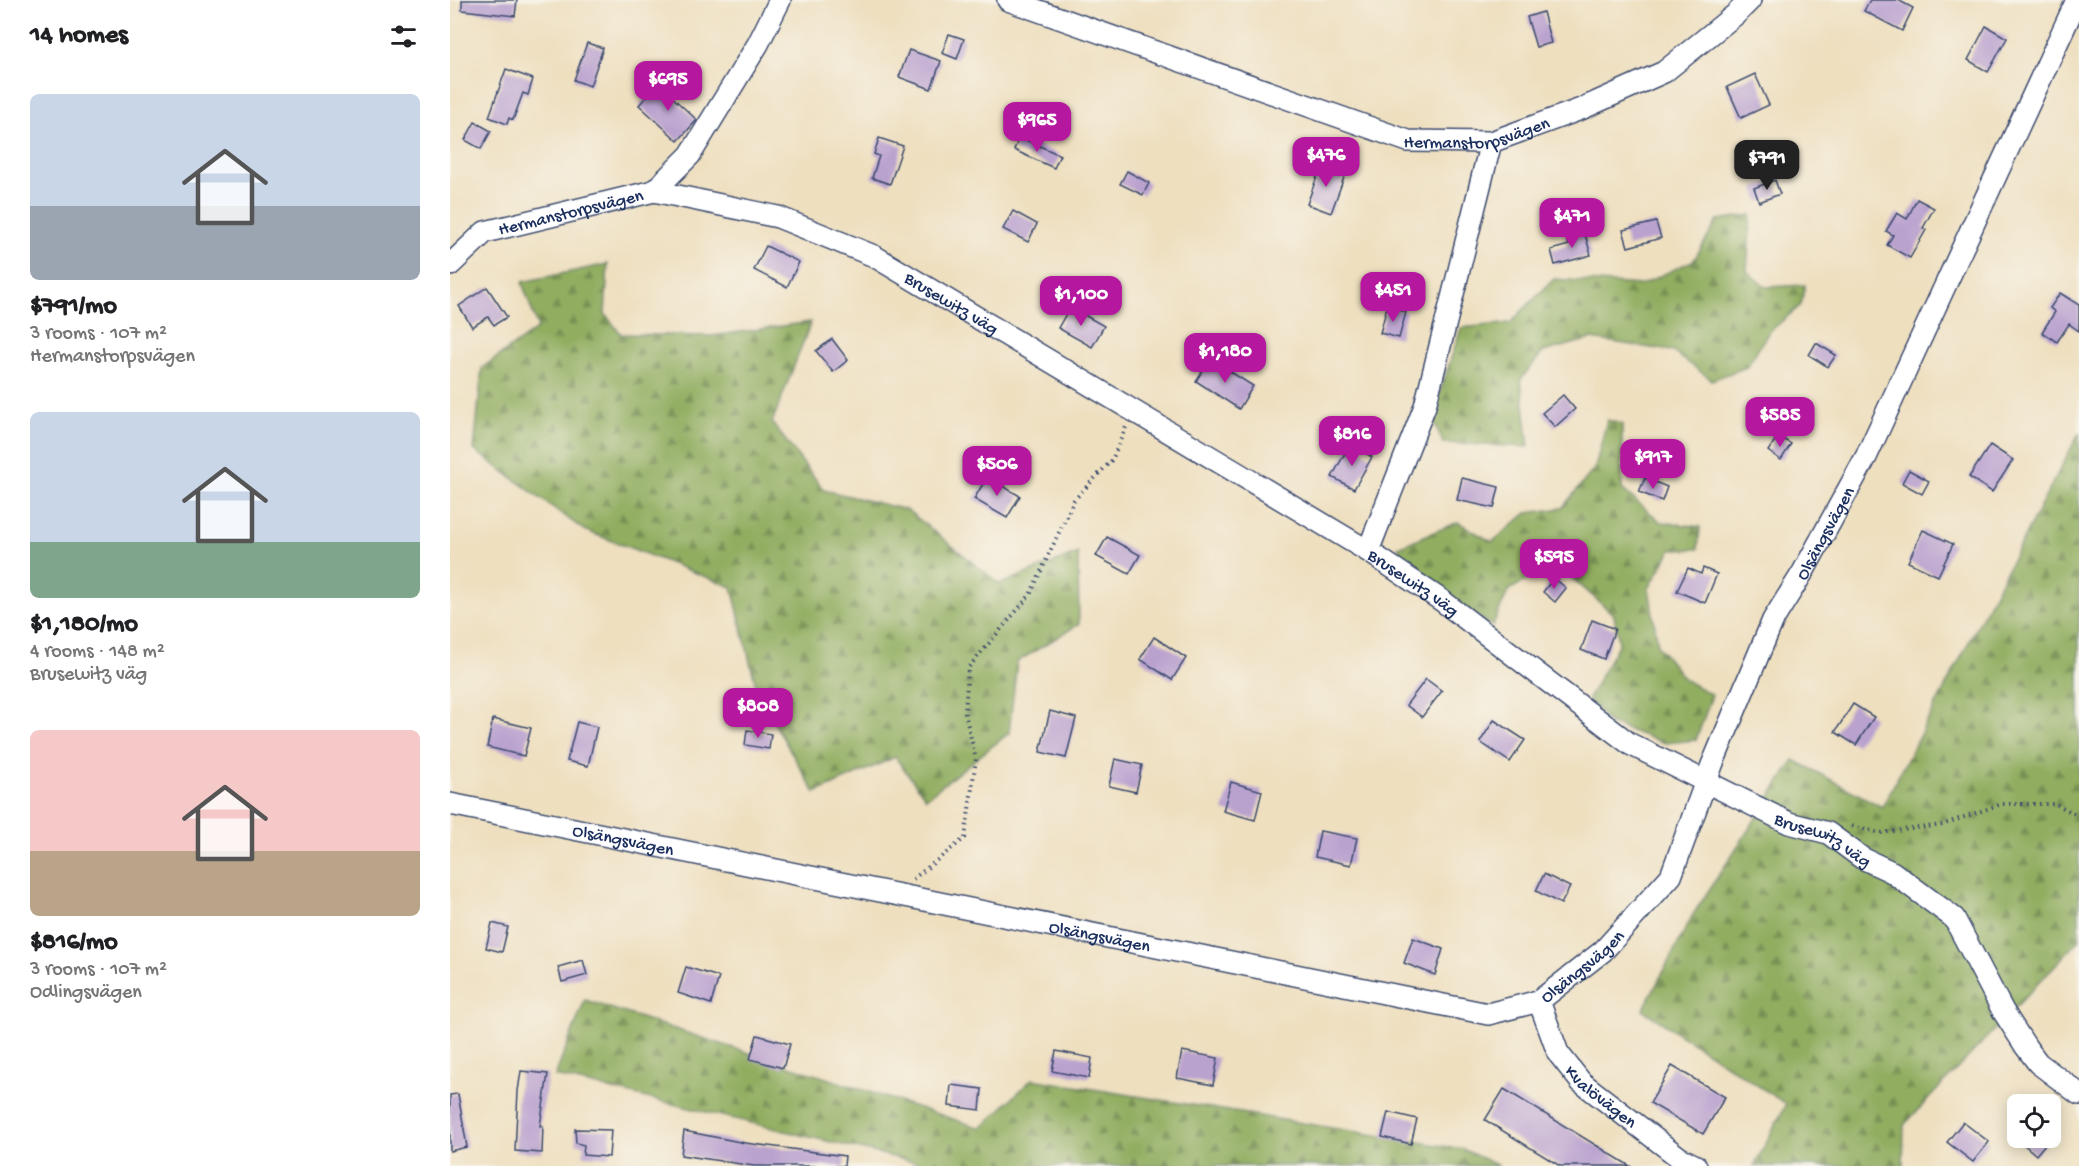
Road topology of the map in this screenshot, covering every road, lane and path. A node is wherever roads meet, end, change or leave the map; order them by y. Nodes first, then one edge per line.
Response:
1 (780, 0) edge
2 (1008, 0) edge
3 (1750, 0) edge
4 (2077, 0) edge
5 (1491, 142) junction
6 (654, 191) junction
7 (450, 265) edge
8 (1133, 410) junction
9 (1368, 551) junction
10 (1706, 782) junction
11 (450, 804) edge
12 (2079, 816) edge
13 (1851, 826) dead end
14 (911, 897) junction
15 (1539, 1001) junction
16 (2079, 1094) edge
17 (1696, 1166) edge

1 - 6 street, Hermanstorpsvägen
2 - 5 street, Hermanstorpsvägen
3 - 5 street, Hermanstorpsvägen
4 - 10 street, Olsängsvägen
5 - 9 street
6 - 7 street, Hermanstorpsvägen
6 - 8 street, Brusewitz väg
8 - 9 street, Brusewitz väg
8 - 14 path
9 - 10 street, Brusewitz väg
10 - 15 street, Olsängsvägen
10 - 16 street, Brusewitz väg
11 - 14 street, Olsängsvägen
12 - 13 path
14 - 15 street, Olsängsvägen
15 - 17 street, Kvalövägen

